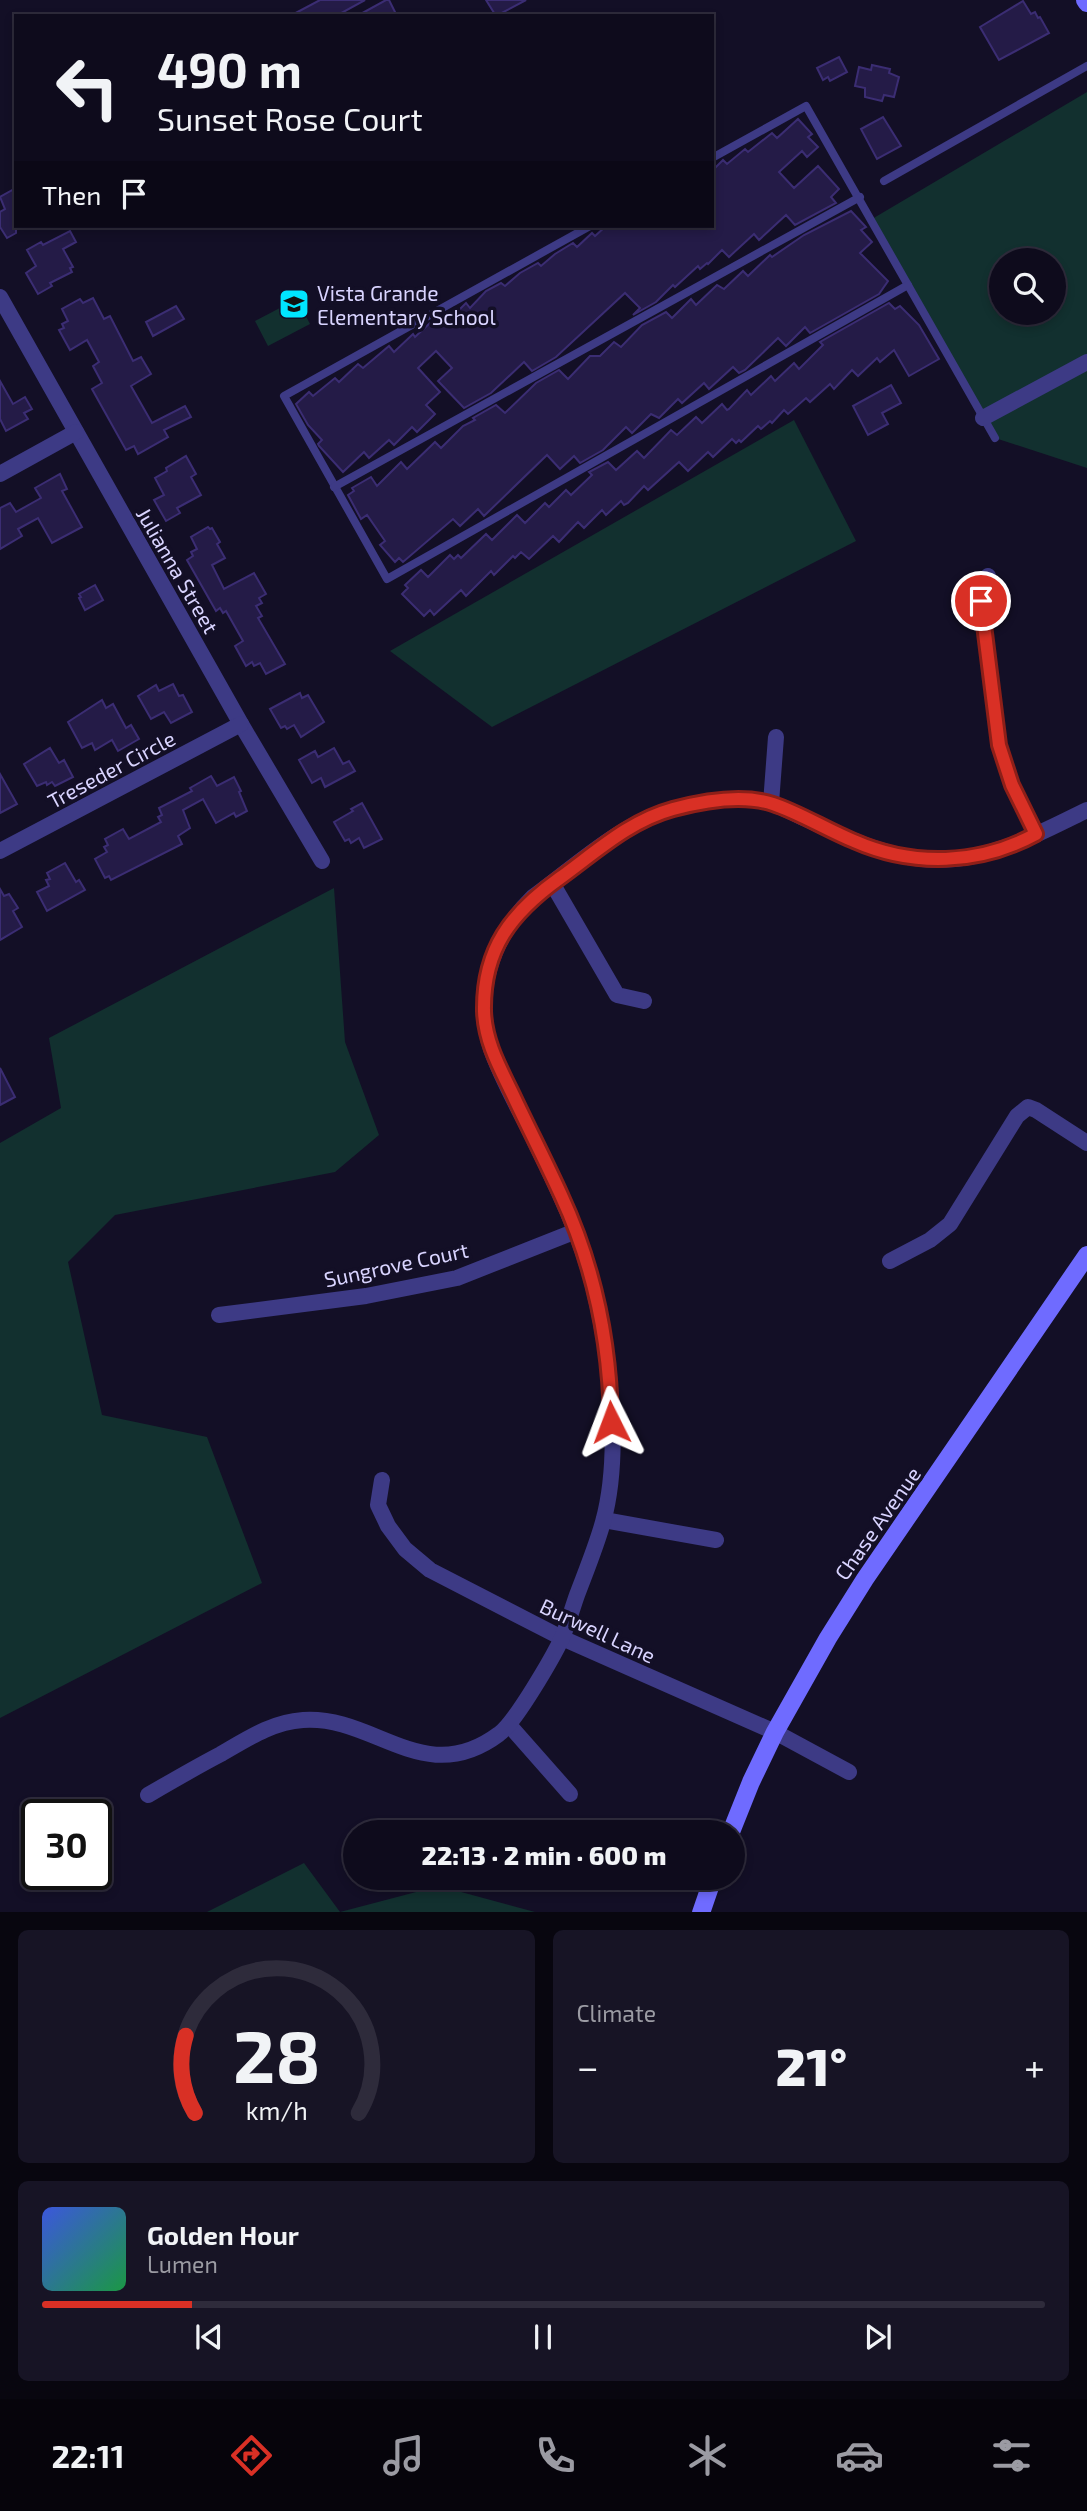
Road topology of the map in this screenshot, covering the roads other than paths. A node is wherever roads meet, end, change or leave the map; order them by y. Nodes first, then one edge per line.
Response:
1 (1087, 66) edge
2 (714, 157) edge
3 (884, 181) dead end
4 (860, 197) junction
5 (586, 228) edge
6 (908, 285) junction
7 (0, 297) edge
8 (1087, 362) edge
9 (983, 418) junction
10 (76, 432) junction
11 (995, 438) dead end
12 (0, 474) edge
13 (334, 487) junction
14 (988, 576) dead end
15 (241, 724) junction
16 (776, 737) dead end
17 (771, 803) junction
18 (1087, 810) edge
19 (1036, 834) junction
20 (0, 851) edge
21 (322, 861) dead end
22 (552, 883) junction
23 (645, 1001) dead end
24 (1087, 1143) edge
25 (576, 1231) junction
26 (1087, 1255) edge
27 (890, 1261) dead end
28 (219, 1315) dead end
29 (382, 1480) dead end
30 (604, 1520) junction
31 (716, 1540) dead end
32 (562, 1638) junction
33 (510, 1726) junction
34 (775, 1732) junction
35 (849, 1772) dead end
36 (570, 1794) dead end
37 (148, 1795) dead end
38 (736, 1820) edge
39 (709, 1890) edge
40 (701, 1912) edge

1 - 3 lane
2 - 4 lane
4 - 6 lane
4 - 13 lane
5 - 13 lane
6 - 9 lane
6 - 13 lane
7 - 10 street, Julianna Street
8 - 9 street
9 - 11 lane
10 - 12 street
10 - 15 street, Julianna Street
14 - 19 street
15 - 20 street, Treseder Circle
15 - 21 street, Julianna Street
16 - 17 street
17 - 19 street
17 - 22 street
18 - 19 street
22 - 23 street
22 - 25 street
24 - 27 street
25 - 28 street, Sungrove Court
25 - 30 street
26 - 34 main road, Chase Avenue
29 - 32 street, Burwell Lane
30 - 31 street
30 - 32 street
32 - 33 street
32 - 34 street, Burwell Lane
33 - 36 street
33 - 37 street
34 - 35 street, Burwell Lane
34 - 38 main road, Chase Avenue
39 - 40 main road

